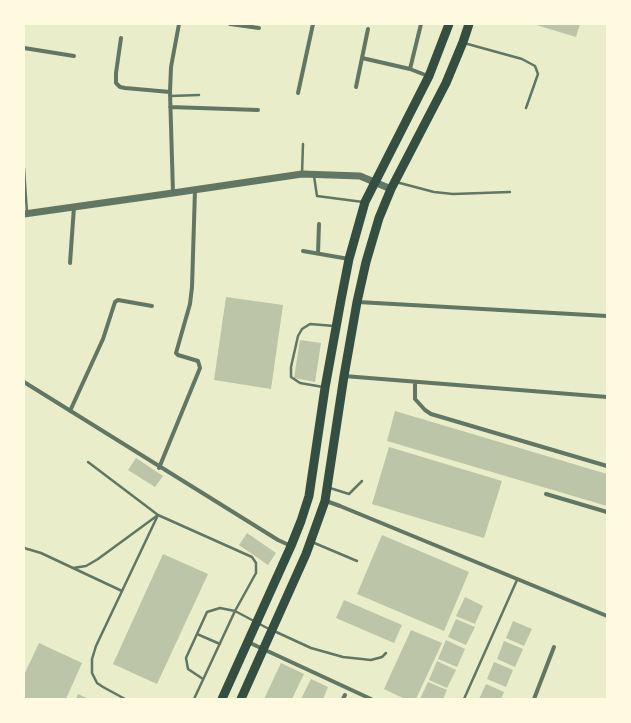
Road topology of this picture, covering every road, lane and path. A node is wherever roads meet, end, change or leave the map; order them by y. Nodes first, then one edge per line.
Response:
1 (179, 24) edge
2 (230, 24) edge
3 (313, 24) edge
4 (421, 24) edge
5 (449, 24) edge
6 (469, 24) edge
7 (259, 28) dead end
8 (368, 30) dead end
9 (121, 38) dead end
10 (463, 42) junction
11 (24, 48) edge
12 (74, 56) dead end
13 (362, 58) junction
14 (410, 69) junction
15 (429, 76) junction
16 (356, 87) dead end
17 (298, 93) dead end
18 (170, 94) junction
19 (199, 95) dead end
20 (170, 107) junction
21 (526, 108) dead end
22 (258, 110) dead end
23 (304, 144) dead end
24 (24, 168) edge
25 (314, 173) junction
26 (302, 174) junction
27 (375, 181) junction
28 (393, 185) junction
29 (195, 190) junction
30 (510, 192) dead end
31 (173, 193) junction
32 (365, 202) junction
33 (74, 206) junction
34 (26, 213) edge
35 (319, 224) dead end
36 (303, 251) dead end
37 (318, 254) junction
38 (349, 260) junction
39 (70, 263) dead end
40 (357, 302) junction
41 (152, 306) dead end
42 (607, 316) edge
43 (336, 326) junction
44 (344, 376) junction
45 (415, 382) junction
46 (25, 384) edge
47 (325, 388) junction
48 (607, 397) edge
49 (70, 411) junction
50 (88, 462) dead end
51 (607, 466) edge
52 (159, 468) junction
53 (362, 481) dead end
54 (328, 487) junction
55 (546, 494) dead end
56 (325, 501) junction
57 (607, 512) edge
58 (158, 514) junction
59 (312, 542) junction
60 (291, 546) junction
61 (24, 548) edge
62 (357, 561) dead end
63 (73, 568) junction
64 (517, 580) junction
65 (122, 591) junction
66 (235, 611) junction
67 (607, 616) edge
68 (256, 624) junction
69 (272, 630) junction
70 (197, 634) junction
71 (248, 642) junction
72 (220, 644) junction
73 (554, 647) dead end
74 (263, 649) junction
75 (386, 653) dead end
76 (203, 679) junction
77 (346, 693) edge
78 (125, 699) edge
79 (194, 699) edge
80 (222, 699) edge
81 (241, 699) edge
82 (371, 699) edge
83 (464, 699) edge
84 (534, 699) edge

1 - 18 street
2 - 7 street
3 - 17 street
4 - 14 street
5 - 15 main road
6 - 10 main road
8 - 13 street
9 - 18 street
10 - 21 lane
10 - 28 main road
11 - 12 street
13 - 14 street
13 - 16 street
14 - 15 street
15 - 27 main road
18 - 19 lane
18 - 20 street
20 - 22 street
20 - 31 street
23 - 26 lane
24 - 34 lane
25 - 26 street
25 - 27 street
25 - 32 lane
26 - 29 street
27 - 28 street
27 - 32 main road
28 - 30 lane
28 - 40 main road
29 - 31 street
29 - 52 street
31 - 33 street
32 - 38 main road
33 - 34 street
33 - 39 street
35 - 37 street
36 - 37 street
37 - 38 street
38 - 43 main road
40 - 42 street
40 - 44 main road
41 - 49 street
43 - 47 main road
43 - 47 lane
44 - 45 street
44 - 54 main road
45 - 48 street
45 - 51 street
46 - 49 street
47 - 60 main road
49 - 52 street
50 - 58 lane
52 - 60 street
53 - 54 lane
54 - 56 main road
55 - 57 street
56 - 59 main road
56 - 64 street
58 - 63 lane
58 - 65 lane
58 - 66 lane
59 - 62 lane
59 - 69 main road
60 - 68 main road
61 - 63 lane
63 - 65 lane
64 - 67 street
64 - 83 lane
65 - 78 lane
66 - 68 lane
66 - 70 lane
66 - 72 lane
68 - 69 lane
68 - 71 main road
69 - 74 main road
69 - 75 lane
70 - 72 lane
70 - 76 lane
71 - 74 street
71 - 80 main road
72 - 76 lane
73 - 84 street
74 - 77 street
74 - 81 main road
76 - 79 lane
77 - 82 street

